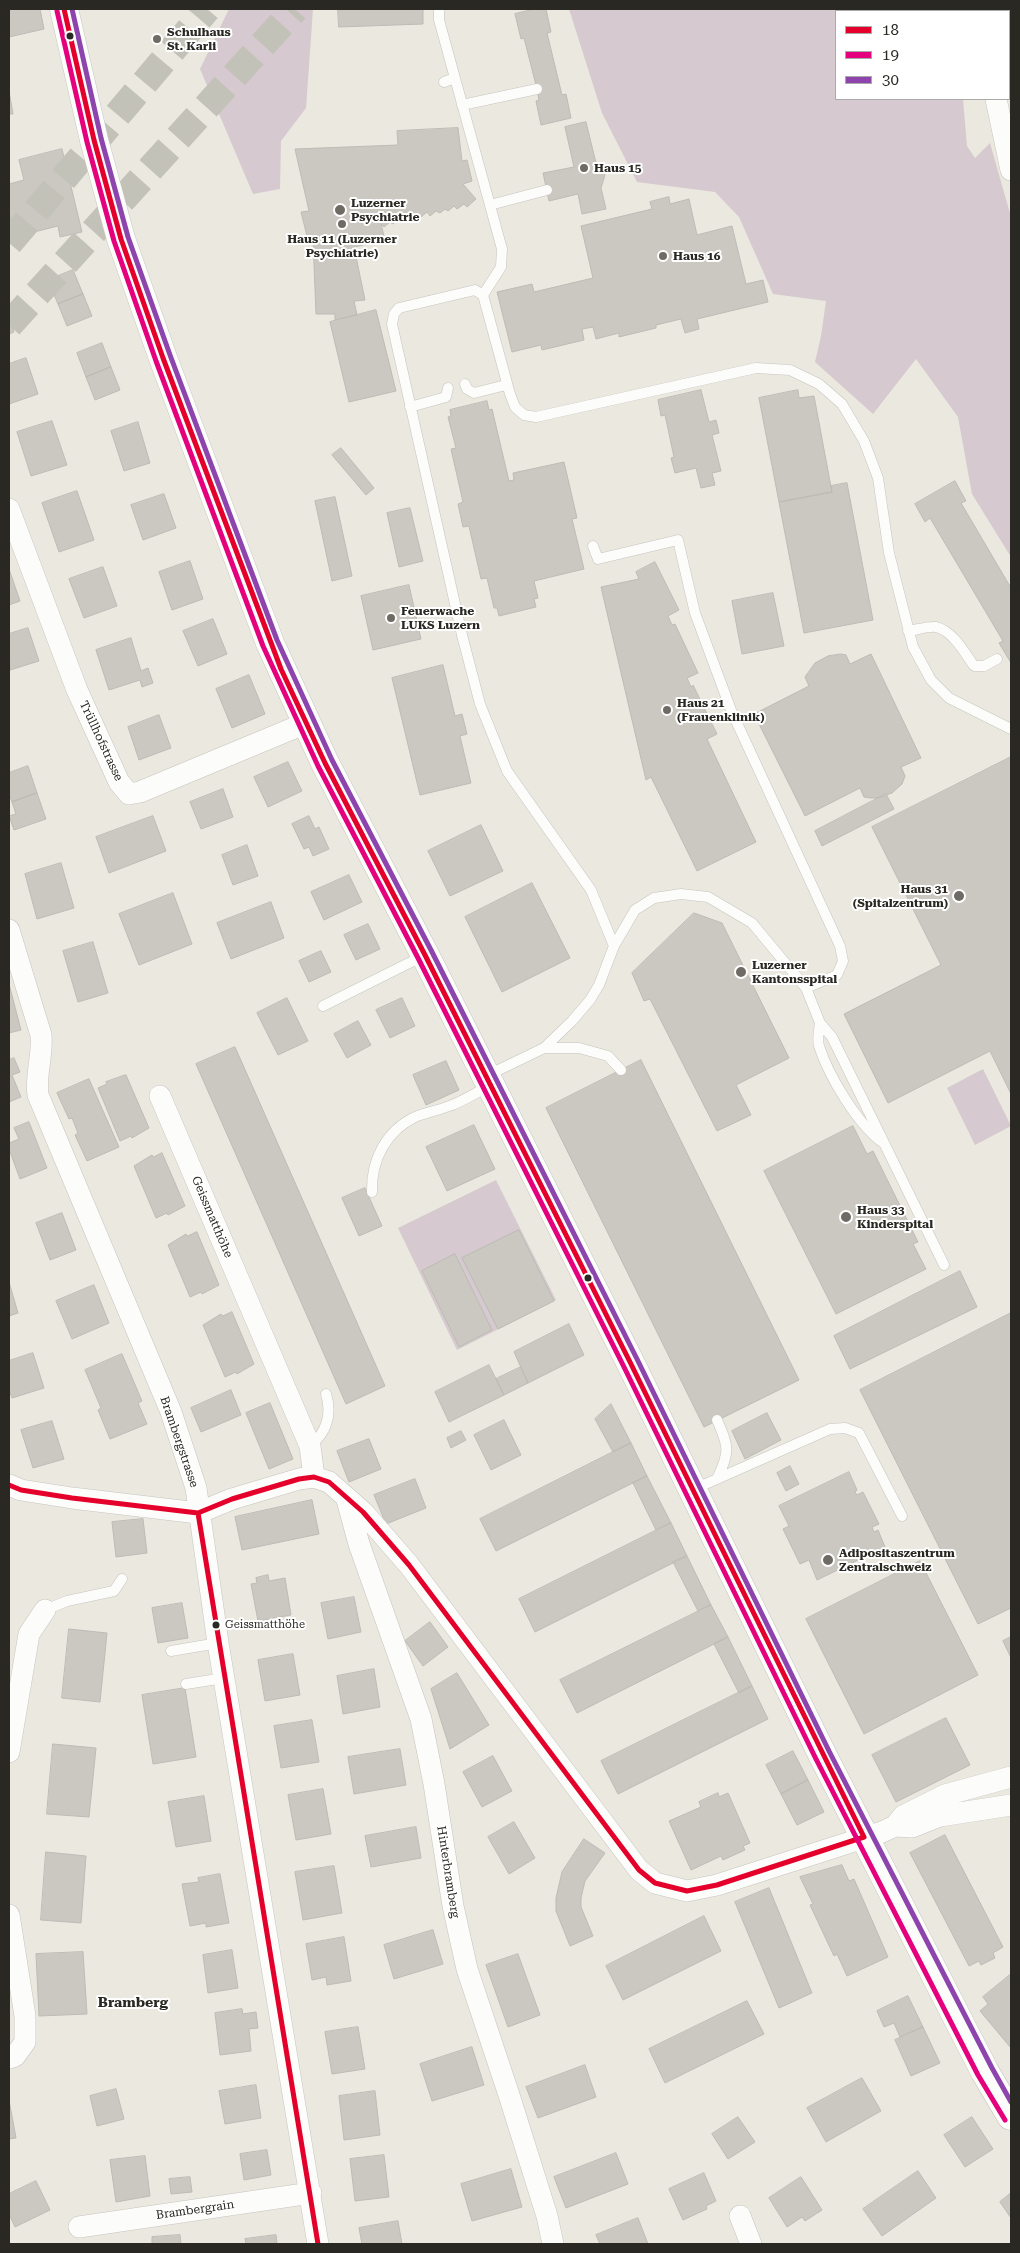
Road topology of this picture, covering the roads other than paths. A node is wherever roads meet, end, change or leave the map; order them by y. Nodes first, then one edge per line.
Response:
1 (64, 9) edge
2 (439, 9) edge
3 (455, 78) junction
4 (444, 82) dead end
5 (536, 89) dead end
6 (996, 100) edge
7 (462, 105) junction
8 (1011, 170) edge
9 (547, 190) dead end
10 (490, 205) junction
11 (483, 295) junction
12 (465, 384) dead end
13 (506, 385) junction
14 (448, 388) dead end
15 (410, 408) junction
16 (9, 509) edge
17 (593, 546) dead end
18 (908, 630) junction
19 (997, 658) dead end
20 (306, 723) junction
21 (1011, 729) edge
22 (9, 930) edge
23 (614, 946) junction
24 (425, 955) junction
25 (806, 988) junction
26 (323, 1006) dead end
27 (820, 1023) junction
28 (544, 1048) junction
29 (621, 1070) dead end
30 (489, 1080) junction
31 (160, 1096) dead end
32 (885, 1145) junction
33 (372, 1192) dead end
34 (944, 1264) dead end
35 (326, 1394) dead end
36 (717, 1420) dead end
37 (310, 1446) junction
38 (314, 1477) junction
39 (718, 1479) junction
40 (9, 1485) edge
41 (692, 1490) junction
42 (347, 1500) junction
43 (198, 1513) junction
44 (902, 1516) dead end
45 (122, 1579) dead end
46 (45, 1610) joint
47 (218, 1643) junction
48 (171, 1651) dead end
49 (224, 1678) junction
50 (186, 1684) dead end
51 (9, 1752) edge
52 (1011, 1777) edge
53 (1011, 1805) edge
54 (895, 1826) junction
55 (864, 1837) junction
56 (9, 1915) edge
57 (9, 2058) edge
58 (1011, 2116) edge
59 (311, 2193) junction
60 (740, 2216) dead end
61 (79, 2227) dead end
62 (318, 2244) edge
63 (553, 2244) edge
64 (751, 2244) edge

1 - 20 main road
2 - 3 lane
3 - 4 lane
3 - 7 lane
5 - 7 lane
6 - 8 street
7 - 10 lane
9 - 10 lane
10 - 11 lane
11 - 13 lane
11 - 15 lane
12 - 13 lane
13 - 18 lane
14 - 15 lane
15 - 23 lane
16 - 20 street, Trüllhofstrasse
17 - 25 lane
18 - 19 lane
18 - 21 lane
20 - 24 main road
22 - 43 street, Brambergstrasse
23 - 25 lane
23 - 28 lane
24 - 26 lane
24 - 30 main road
25 - 27 lane
27 - 32 lane
27 - 32 lane
28 - 29 lane
28 - 30 lane
30 - 33 lane
30 - 41 main road
31 - 37 street, Geissmatthöhe
32 - 34 lane
35 - 37 lane
36 - 39 lane
37 - 38 street, Geissmatthöhe
38 - 42 street
38 - 43 street
39 - 41 lane
39 - 44 lane
40 - 43 street
41 - 55 main road
42 - 55 street
42 - 63 street, Hinterbramberg
43 - 47 street, Brambergstrasse
45 - 46 lane
46 - 51 street
47 - 48 lane
47 - 49 street, Brambergstrasse
49 - 50 lane
49 - 59 street, Brambergstrasse
52 - 54 street
53 - 54 street
54 - 55 street
55 - 58 main road
56 - 57 street
59 - 61 street, Brambergrain
59 - 62 street, Brambergstrasse
60 - 64 street

